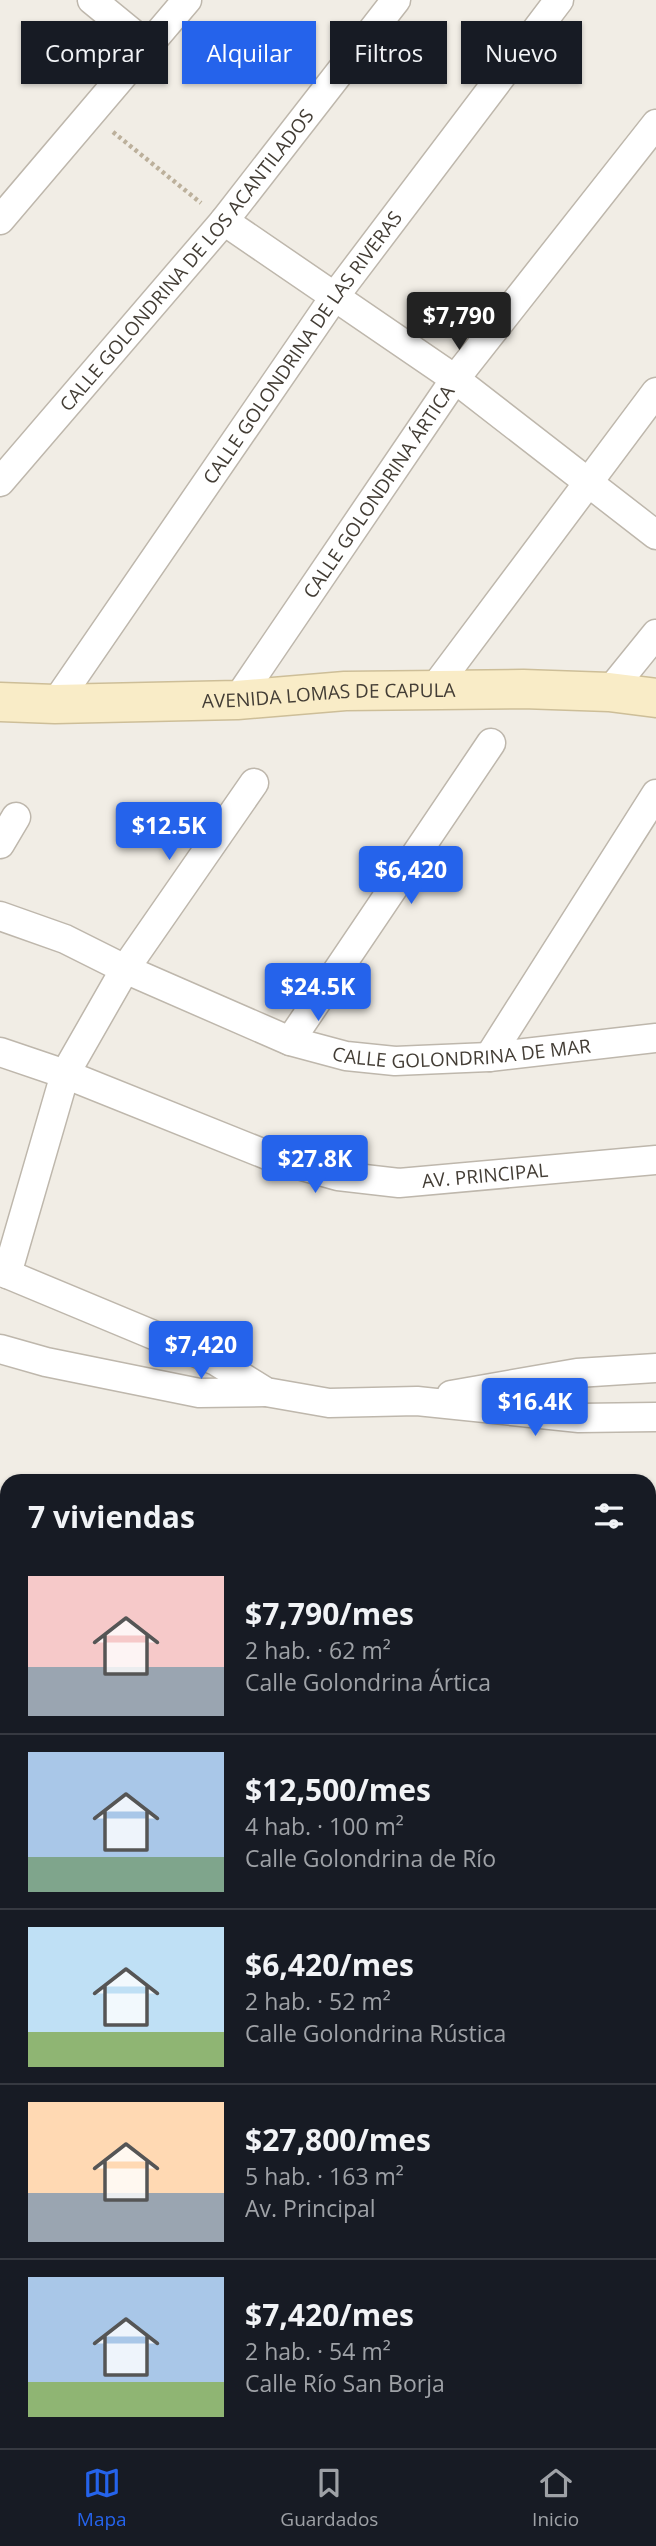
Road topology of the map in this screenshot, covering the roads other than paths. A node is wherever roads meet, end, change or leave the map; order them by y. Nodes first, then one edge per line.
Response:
1 (92, 0) edge
2 (187, 0) edge
3 (397, 0) edge
4 (559, 0) edge
5 (117, 21) edge
6 (168, 21) edge
7 (114, 84) edge
8 (656, 124) edge
9 (0, 220) edge
10 (224, 221) junction
11 (335, 296) junction
12 (455, 379) junction
13 (656, 391) edge
14 (0, 482) edge
15 (588, 482) junction
16 (656, 535) edge
17 (656, 634) edge
18 (433, 690) junction
19 (609, 692) junction
20 (656, 698) edge
21 (237, 700) junction
22 (0, 702) edge
23 (55, 704) junction
24 (491, 743) dead end
25 (254, 783) dead end
26 (656, 794) edge
27 (16, 817) dead end
28 (0, 844) edge
29 (0, 916) edge
30 (125, 969) junction
31 (656, 1038) edge
32 (290, 1041) junction
33 (0, 1052) edge
34 (489, 1057) junction
35 (65, 1074) junction
36 (656, 1160) edge
37 (4, 1272) edge
38 (0, 1349) edge
39 (656, 1368) edge
40 (266, 1392) junction
41 (417, 1401) junction
42 (656, 1417) edge

1 - 5 street
2 - 6 street
3 - 10 street, CALLE GOLONDRINA DE LOS ACANTILADOS
4 - 11 street, CALLE GOLONDRINA DE LAS RIVERAS
7 - 9 street
8 - 12 street, CALLE GOLONDRINA ÁRTICA
10 - 11 street
10 - 14 street, CALLE GOLONDRINA DE LOS ACANTILADOS
11 - 12 street
11 - 23 street, CALLE GOLONDRINA DE LAS RIVERAS
12 - 15 street
12 - 21 street, CALLE GOLONDRINA ÁRTICA
13 - 15 street
15 - 16 street
15 - 18 street
17 - 19 street
18 - 19 street, AVENIDA LOMAS DE CAPULA
18 - 21 street, AVENIDA LOMAS DE CAPULA
19 - 20 street, AVENIDA LOMAS DE CAPULA
21 - 23 street, AVENIDA LOMAS DE CAPULA
22 - 23 street, AVENIDA LOMAS DE CAPULA
24 - 32 street
25 - 30 street
26 - 34 street
27 - 28 street
29 - 30 street, CALLE GOLONDRINA DE MAR
30 - 32 street, CALLE GOLONDRINA DE MAR
30 - 35 street
31 - 34 street, CALLE GOLONDRINA DE MAR
32 - 34 street, CALLE GOLONDRINA DE MAR
33 - 35 street, AV. PRINCIPAL
35 - 36 street, AV. PRINCIPAL
35 - 37 street
37 - 40 street
38 - 40 street
39 - 41 street
40 - 41 street
41 - 42 street

